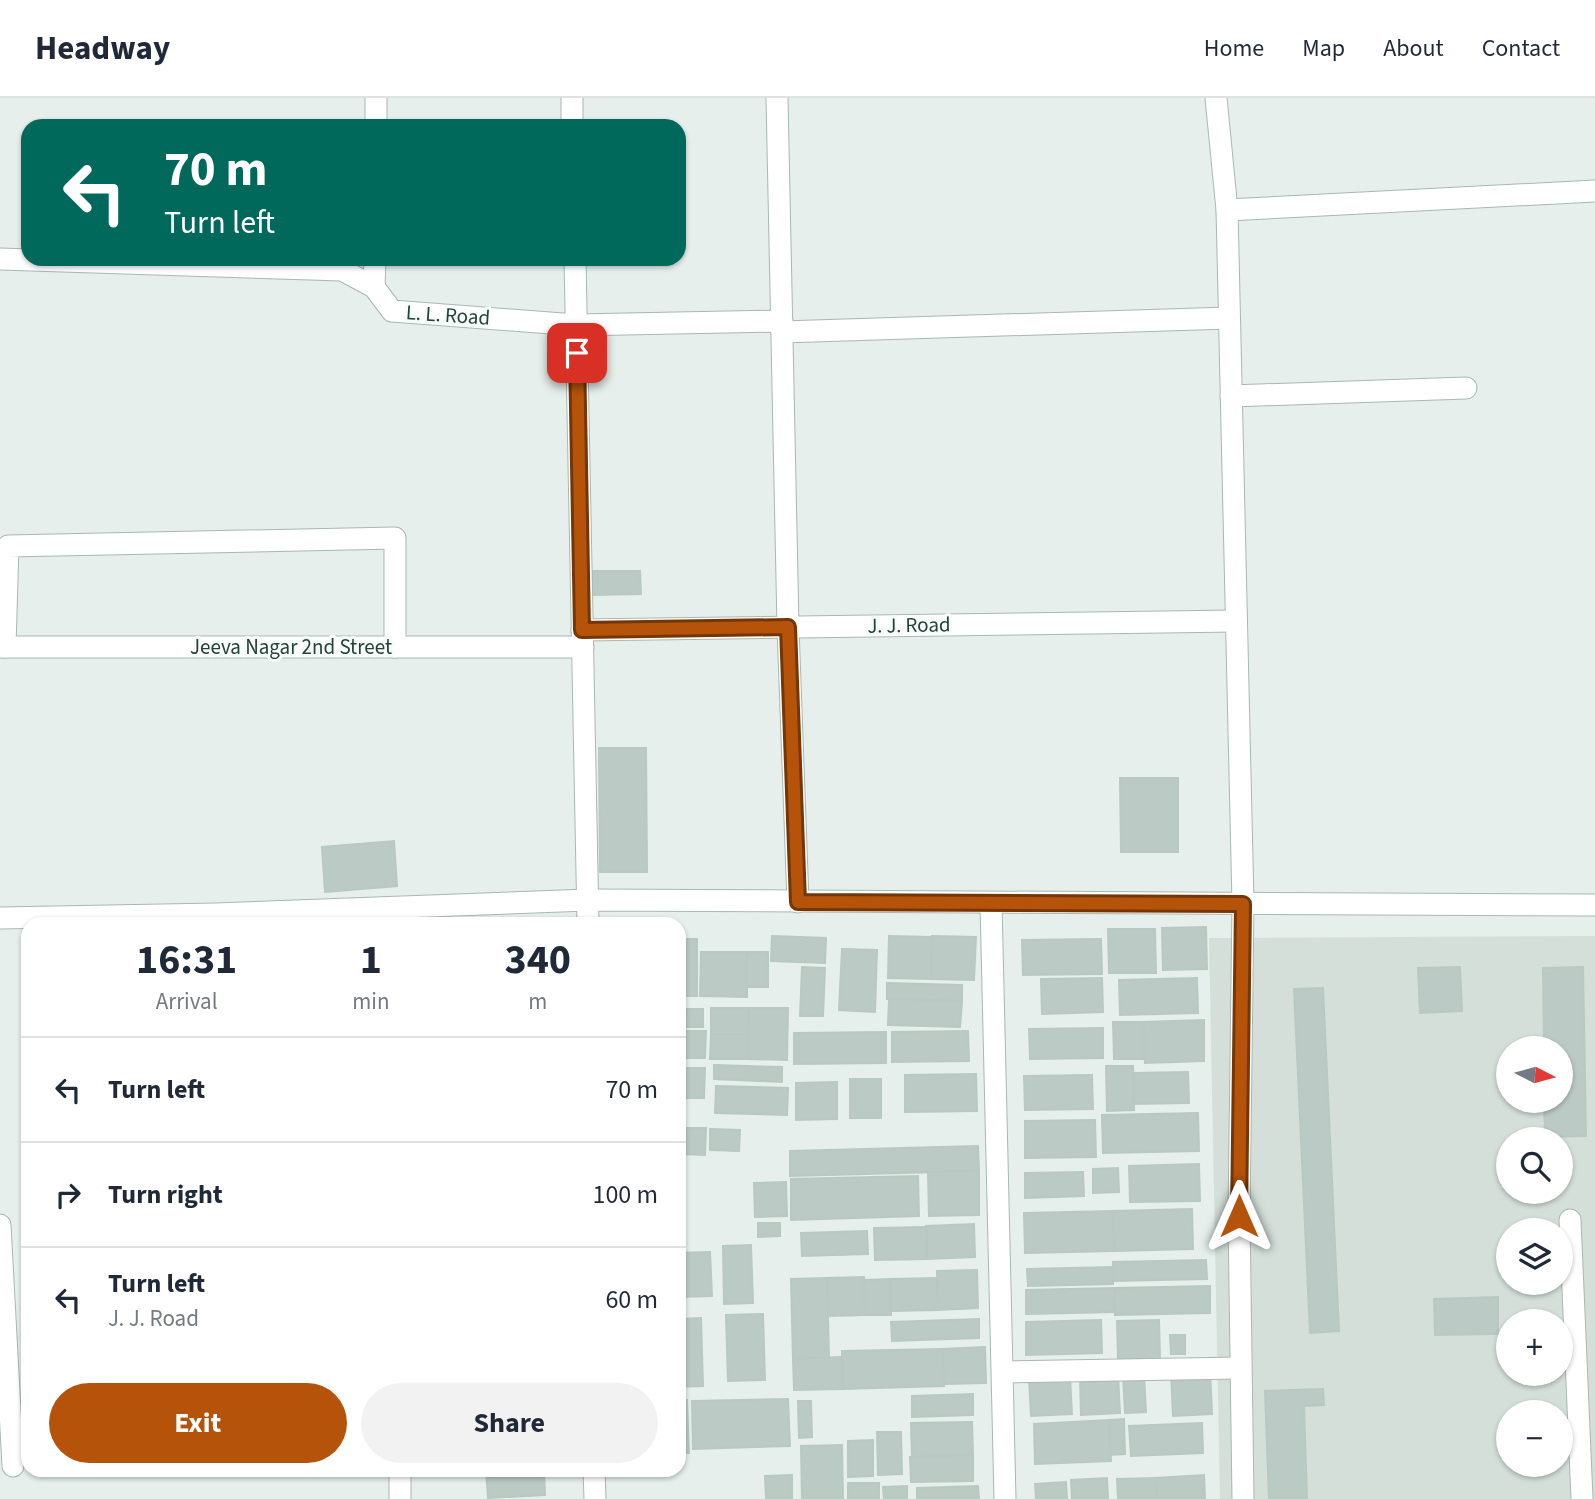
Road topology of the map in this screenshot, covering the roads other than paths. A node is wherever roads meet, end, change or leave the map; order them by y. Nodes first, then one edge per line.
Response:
1 (376, 98) edge
2 (572, 98) edge
3 (777, 98) edge
4 (1216, 98) edge
5 (376, 119) edge
6 (572, 119) edge
7 (1595, 191) edge
8 (1227, 210) junction
9 (0, 259) edge
10 (21, 260) edge
11 (218, 266) edge
12 (375, 266) edge
13 (575, 266) edge
14 (374, 287) junction
15 (1229, 318) junction
16 (576, 325) junction
17 (782, 327) junction
18 (1466, 388) dead end
19 (1231, 396) junction
20 (1236, 621) junction
21 (788, 627) junction
22 (583, 639) junction
23 (3, 647) edge
24 (395, 647) junction
25 (588, 900) junction
26 (798, 902) junction
27 (991, 903) junction
28 (1243, 904) junction
29 (1595, 905) edge
30 (399, 916) edge
31 (200, 917) edge
32 (588, 917) edge
33 (0, 918) edge
34 (21, 918) edge
35 (0, 1225) edge
36 (1573, 1290) edge
37 (1240, 1368) junction
38 (1003, 1372) junction
39 (14, 1466) edge
40 (400, 1477) edge
41 (594, 1477) edge
42 (401, 1499) edge
43 (595, 1499) edge
44 (1005, 1499) edge
45 (1243, 1499) edge
46 (1582, 1499) edge

1 - 5 street
2 - 6 street
3 - 17 street
4 - 8 street
7 - 8 street
8 - 15 street
9 - 10 street, L. L. Road
11 - 14 street, L. L. Road
12 - 14 street
13 - 16 street
14 - 16 street, L. L. Road
15 - 17 street, L. L. Road
15 - 19 street
16 - 17 street, L. L. Road
16 - 22 street
17 - 21 street
18 - 19 street
19 - 20 street
20 - 21 street, J. J. Road
20 - 28 street
21 - 22 street, J. J. Road
21 - 26 street
22 - 24 street, Jeeva Nagar 2nd Street
22 - 25 street
23 - 24 street, Jeeva Nagar 2nd Street
23 - 24 street
25 - 26 street
25 - 30 street
25 - 32 street
26 - 27 street
27 - 28 street
27 - 38 street
28 - 29 street
28 - 37 street
30 - 31 street
33 - 34 street
35 - 39 street
36 - 46 street
37 - 38 street
37 - 45 street
38 - 44 street
40 - 42 street
41 - 43 street

